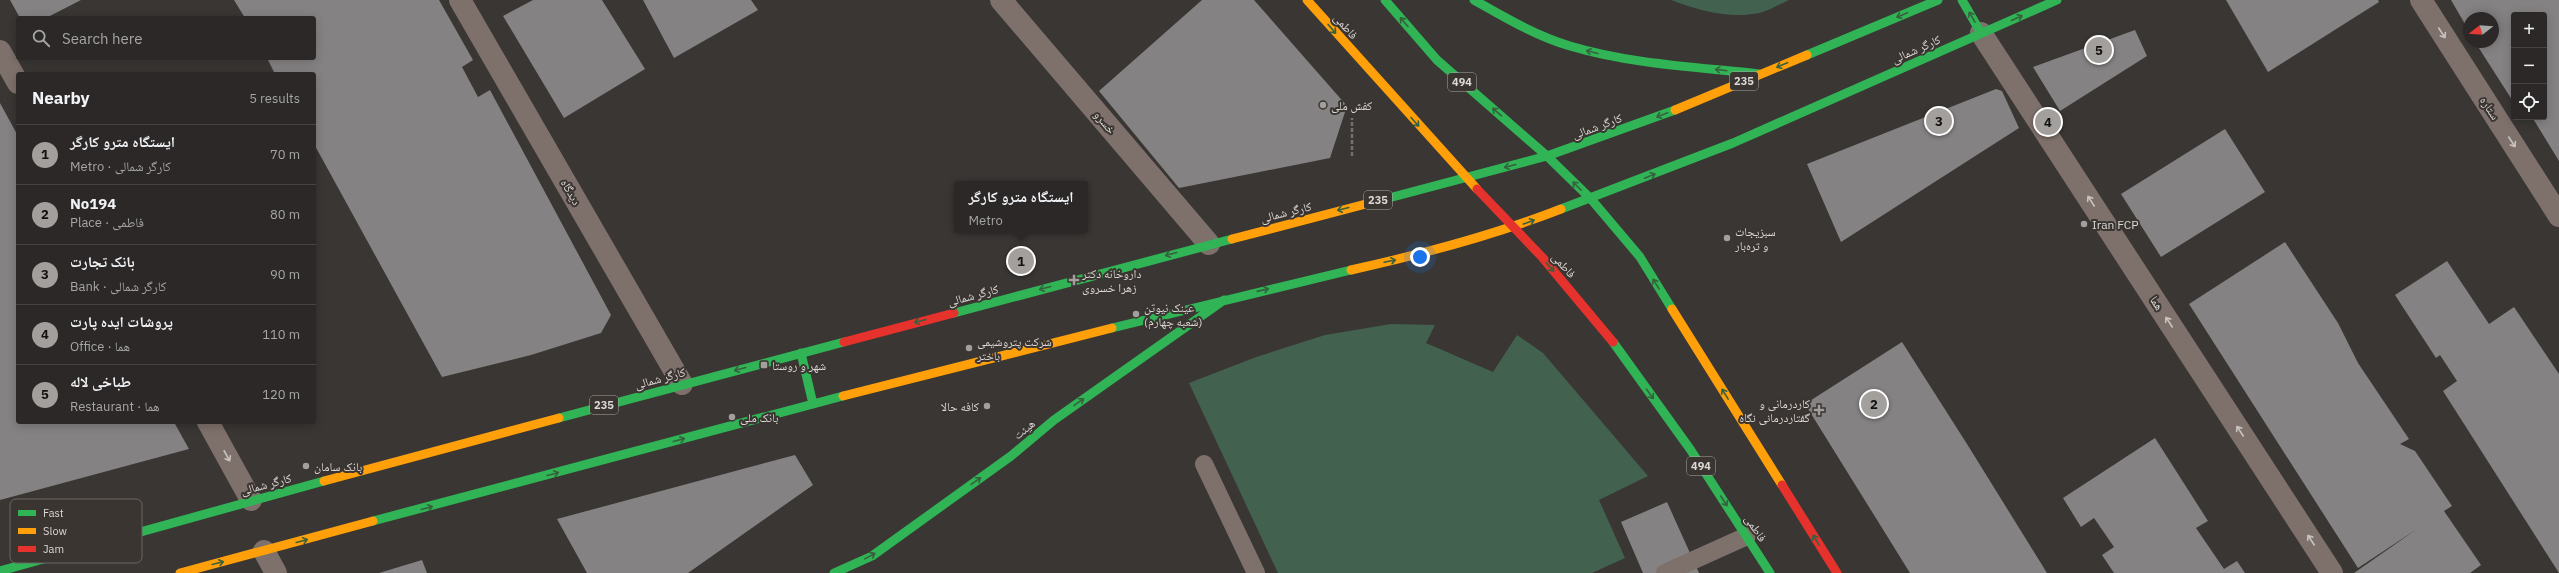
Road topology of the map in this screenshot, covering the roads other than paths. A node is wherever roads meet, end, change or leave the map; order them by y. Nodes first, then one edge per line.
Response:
1 (460, 0) edge
2 (1001, 0) edge
3 (1307, 0) edge
4 (1385, 0) edge
5 (1474, 0) edge
6 (1938, 0) edge
7 (1962, 0) edge
8 (2057, 0) edge
9 (2421, 0) edge
10 (1981, 33) junction
11 (0, 51) edge
12 (1760, 74) junction
13 (16, 79) edge
14 (1547, 156) junction
15 (1466, 178) junction
16 (1591, 199) junction
17 (2559, 216) edge
18 (1513, 228) junction
19 (1209, 244) junction
20 (1225, 299) junction
21 (801, 353) junction
22 (682, 384) junction
23 (813, 404) junction
24 (209, 424) edge
25 (1204, 464) dead end
26 (251, 500) junction
27 (142, 531) edge
28 (1747, 536) junction
29 (264, 551) junction
30 (28, 563) edge
31 (0, 571) edge
32 (180, 573) edge
33 (276, 573) edge
34 (834, 573) edge
35 (1256, 573) edge
36 (1666, 573) edge
37 (1770, 573) edge
38 (1837, 573) edge
39 (2332, 573) edge

1 - 22 street, دیدگاه
2 - 19 street, خسرو
3 -> 15 main road, فاطمی / 494
14 -> 4 main road, 494
12 -> 5 main road
6 -> 12 main road, کارگر شمالی / 235
10 -> 7 main road
10 -> 8 main road, کارگر شمالی
9 -> 17 street, ستاره
16 -> 10 main road, کارگر شمالی
39 -> 10 street, هما
11 - 13 street
12 -> 14 main road, کارگر شمالی / 235
14 -> 15 main road, کارگر شمالی / 235
16 -> 14 main road, 494
15 - 18 main road, فاطمی / 494
15 -> 19 main road, کارگر شمالی / 235
18 -> 16 main road, کارگر شمالی
38 -> 16 main road, 494
20 -> 18 main road, کارگر شمالی
18 -> 28 main road, فاطمی / 494
19 -> 21 main road, کارگر شمالی / 235
20 - 23 main road, کارگر شمالی
34 -> 20 main road, هیئت
21 -> 22 main road, کارگر شمالی / 235
21 - 23 main road
22 - 26 main road, کارگر شمالی / 235
29 -> 23 main road, کارگر شمالی
24 -> 26 street
25 - 35 lane
26 - 27 main road, کارگر شمالی / 235
28 - 36 lane
28 - 37 main road, فاطمی / 494
32 -> 29 main road, کارگر شمالی
29 - 33 street
30 - 31 main road, کارگر شمالی / 235

